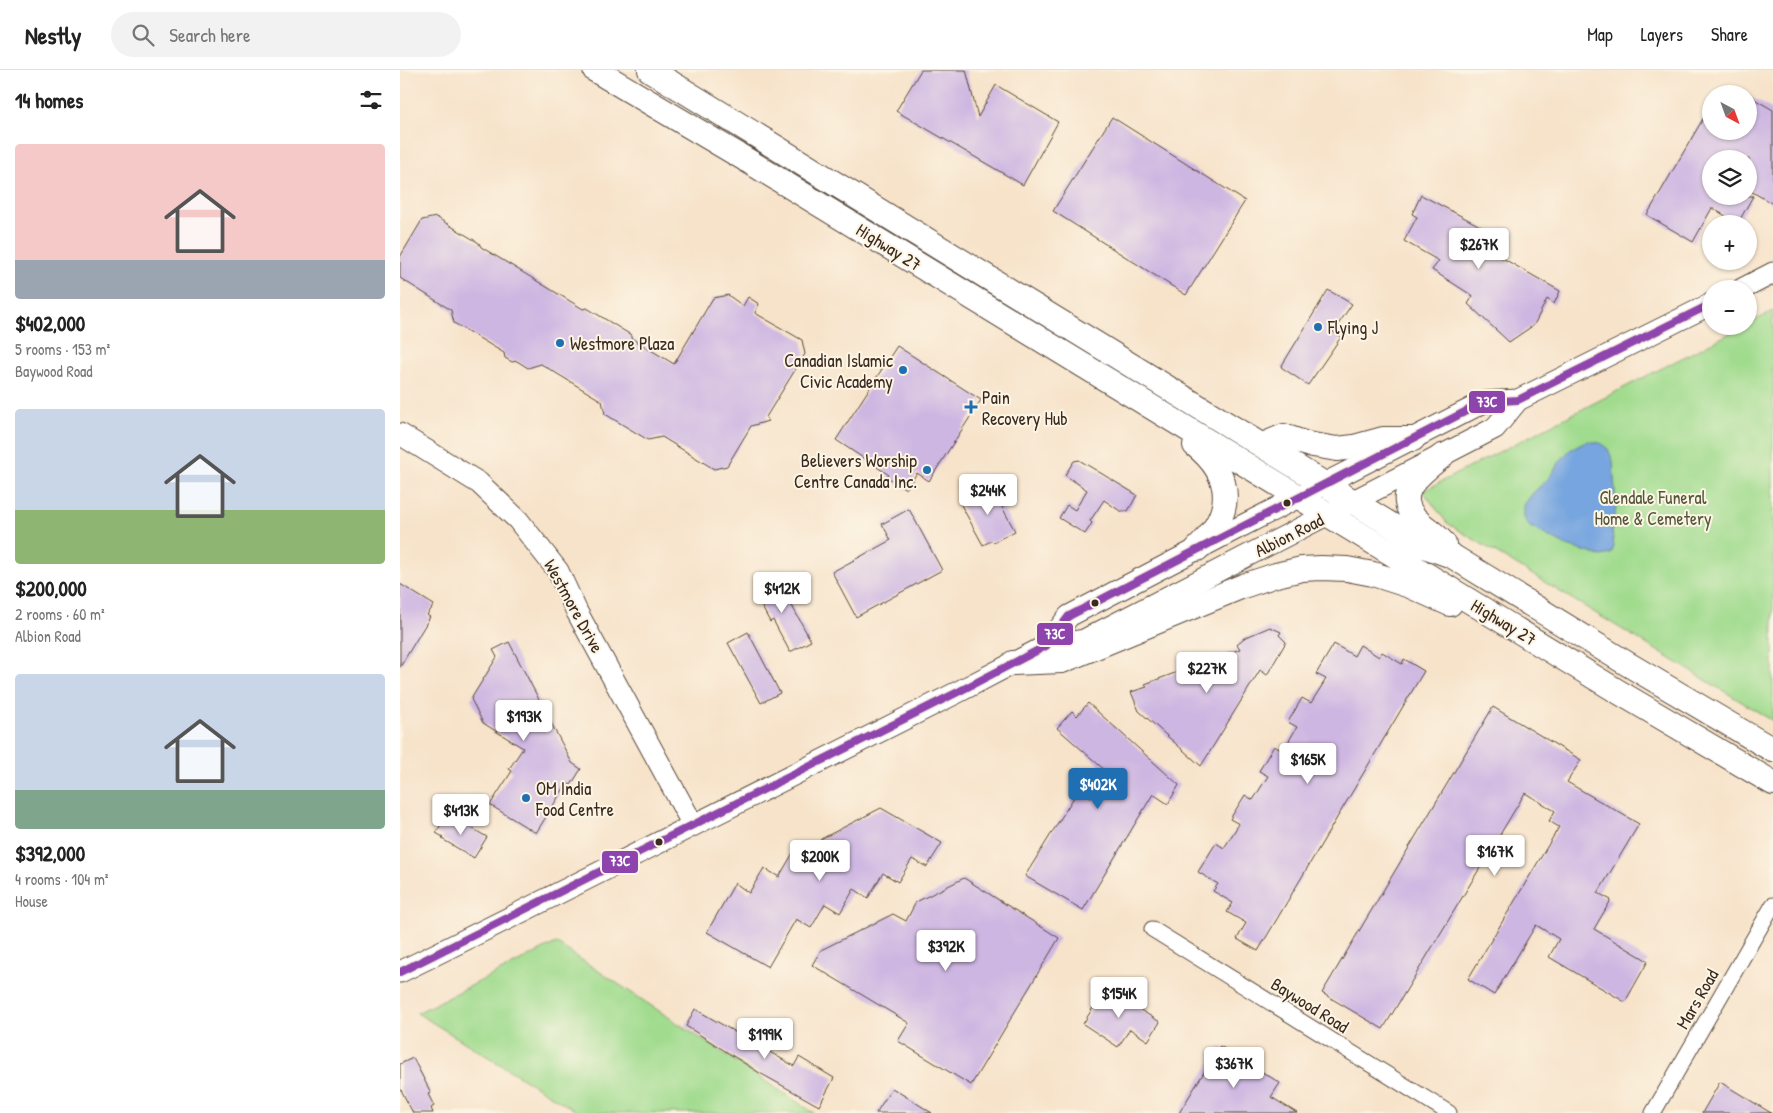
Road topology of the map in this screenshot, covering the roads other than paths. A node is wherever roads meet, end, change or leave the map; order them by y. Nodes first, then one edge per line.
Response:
1 (595, 70) edge
2 (650, 70) edge
3 (1773, 273) edge
4 (1757, 281) edge
5 (1702, 308) edge
6 (1518, 400) junction
7 (1181, 426) junction
8 (400, 434) edge
9 (1413, 439) junction
10 (1263, 445) junction
11 (1442, 456) junction
12 (1325, 483) junction
13 (1298, 497) junction
14 (1354, 501) junction
15 (1327, 515) junction
16 (1198, 549) junction
17 (1452, 556) junction
18 (1539, 644) junction
19 (1046, 646) junction
20 (1013, 664) junction
21 (1773, 750) edge
22 (1773, 783) edge
23 (693, 825) junction
24 (1773, 905) edge
25 (1152, 929) dead end
26 (400, 972) edge
27 (1449, 1113) edge
28 (1653, 1113) edge

1 - 7 main road, Highway 27
2 - 10 main road, Highway 27
3 - 4 main road
5 - 6 main road, Albion Road
6 - 9 main road, Albion Road
6 - 11 main road, Albion Road
7 - 13 main road, Highway 27
7 - 16 main road
8 - 23 main road, Westmore Drive
9 - 10 main road
9 - 12 main road, Albion Road
10 - 12 main road, Highway 27
11 - 14 main road, Albion Road
11 - 17 main road
12 - 13 main road, Albion Road
12 - 14 main road, Highway 27
13 - 15 main road, Highway 27
13 - 16 main road, Albion Road
14 - 15 main road, Albion Road
14 - 17 main road, Highway 27
15 - 18 main road, Highway 27
15 - 19 main road, Albion Road
16 - 19 main road, Albion Road
17 - 21 main road, Highway 27
18 - 20 main road
18 - 22 main road, Highway 27
19 - 20 main road, Albion Road
20 - 23 main road, Albion Road
23 - 26 main road, Albion Road
24 - 28 street, Mars Road
25 - 27 street, Baywood Road

